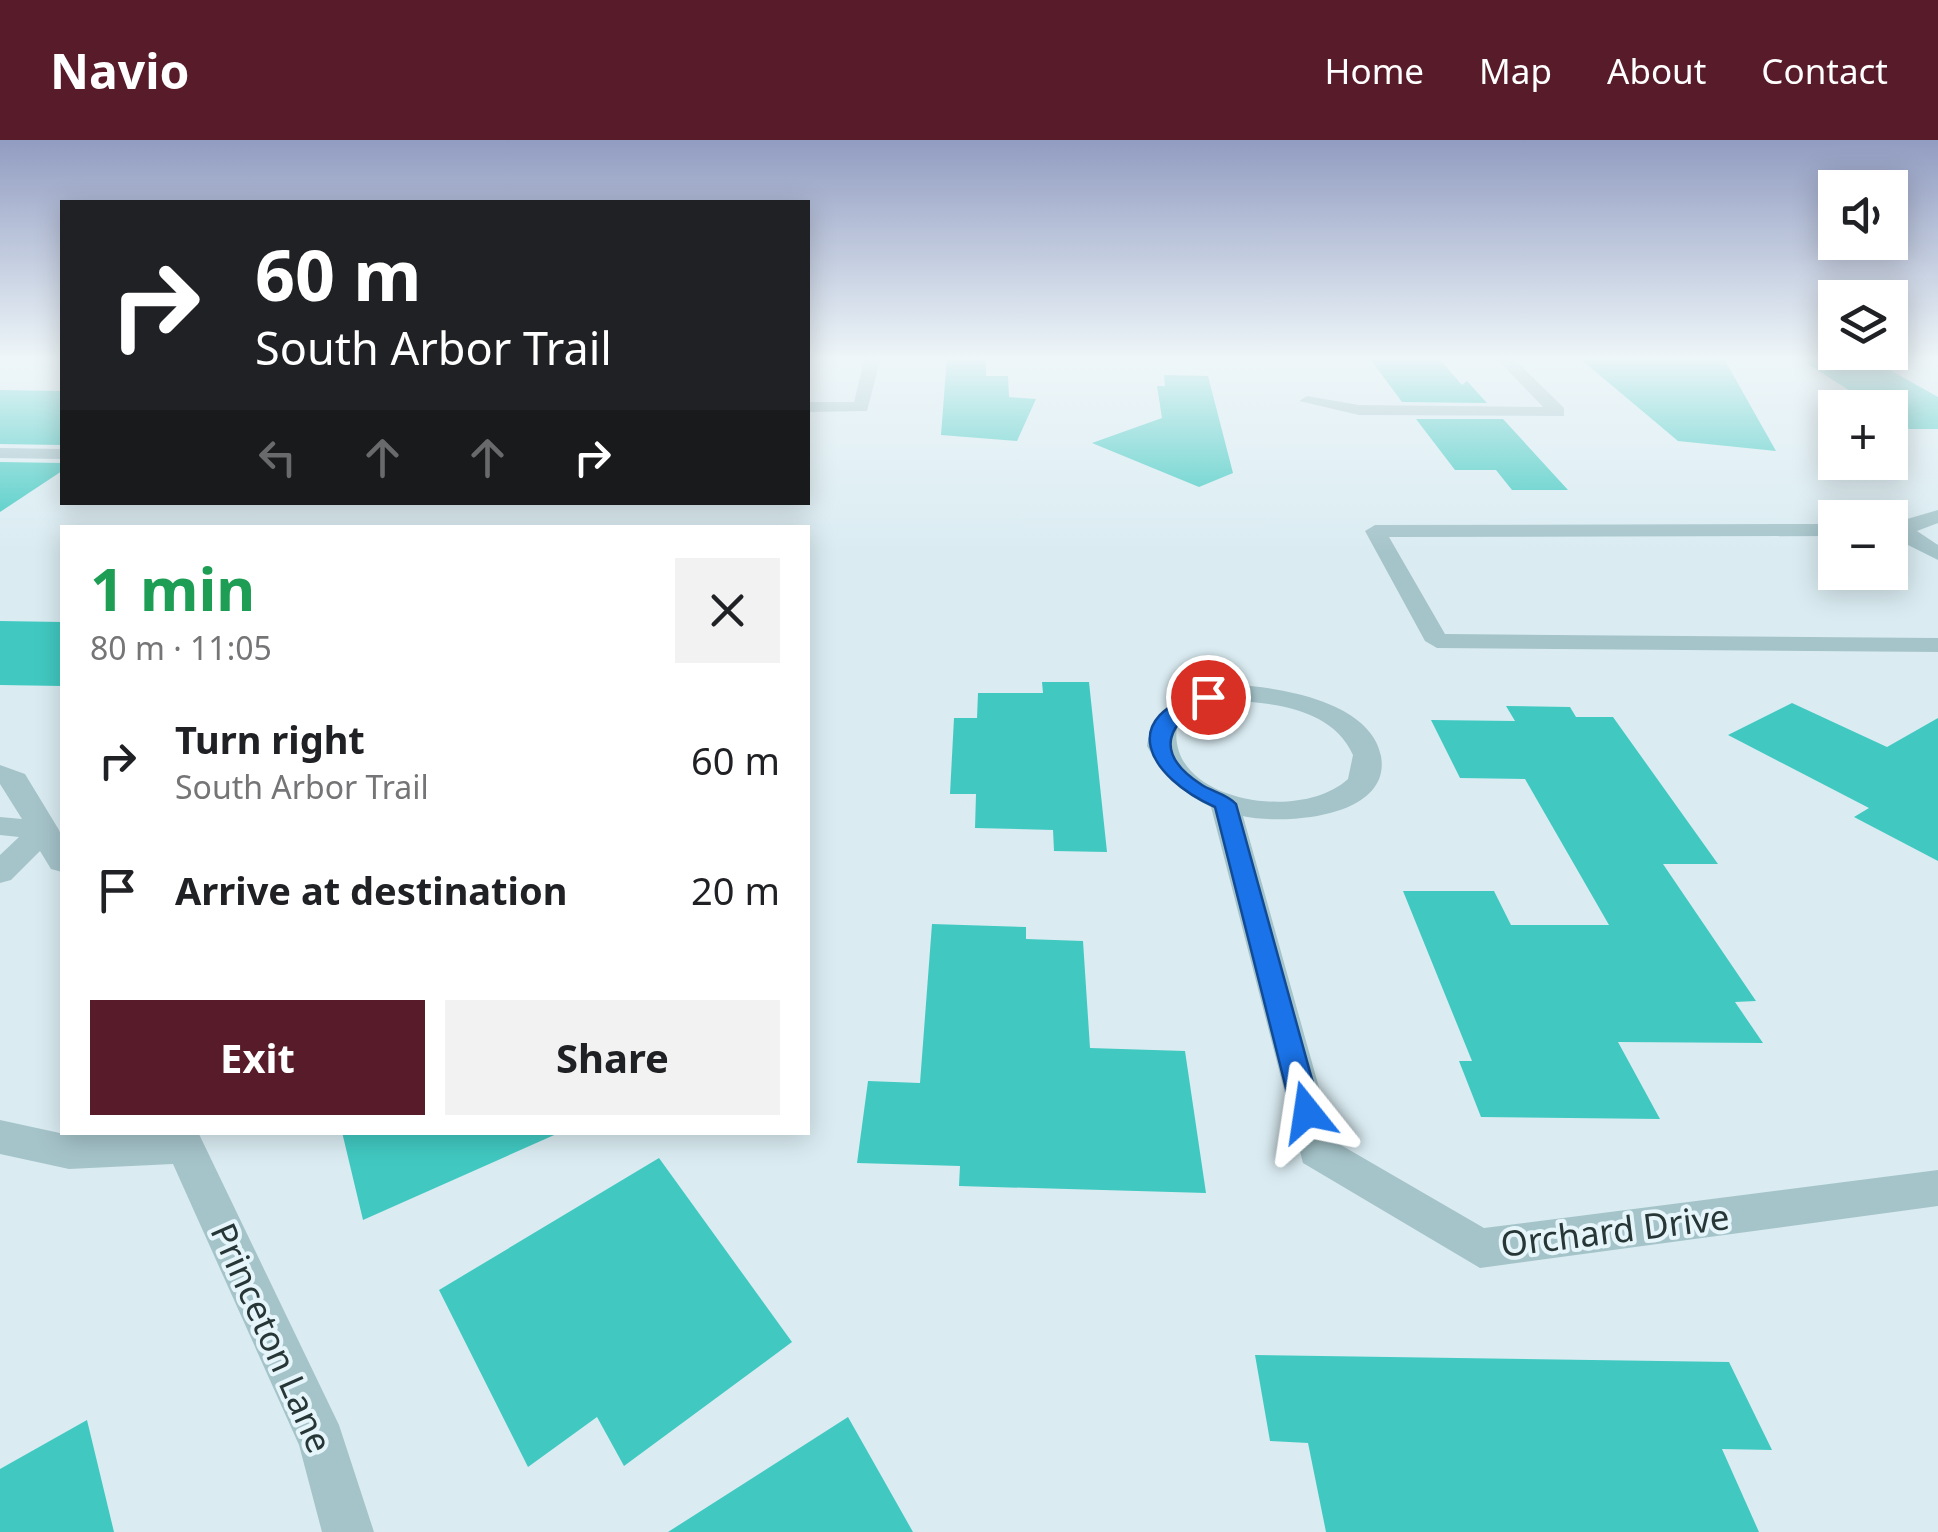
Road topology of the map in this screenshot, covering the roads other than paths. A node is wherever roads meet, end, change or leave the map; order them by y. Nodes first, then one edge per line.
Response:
1 (0, 453) edge
2 (60, 454) edge
3 (1938, 516) edge
4 (1908, 526) edge
5 (1818, 530) edge
6 (1908, 537) edge
7 (1938, 554) edge
8 (1938, 644) edge
9 (0, 773) edge
10 (1225, 804) junction
11 (0, 826) edge
12 (44, 830) junction
13 (60, 858) edge
14 (0, 873) edge
15 (0, 1137) edge
16 (182, 1140) edge
17 (1938, 1188) edge
18 (348, 1532) edge

1 - 2 street
3 - 4 street
5 - 8 street
6 - 7 street
9 - 12 street
10 - 10 street
10 - 17 street, Orchard Drive
11 - 12 street
12 - 13 street
12 - 14 street
15 - 16 street, Princeton Lane
16 - 18 street, Princeton Lane

